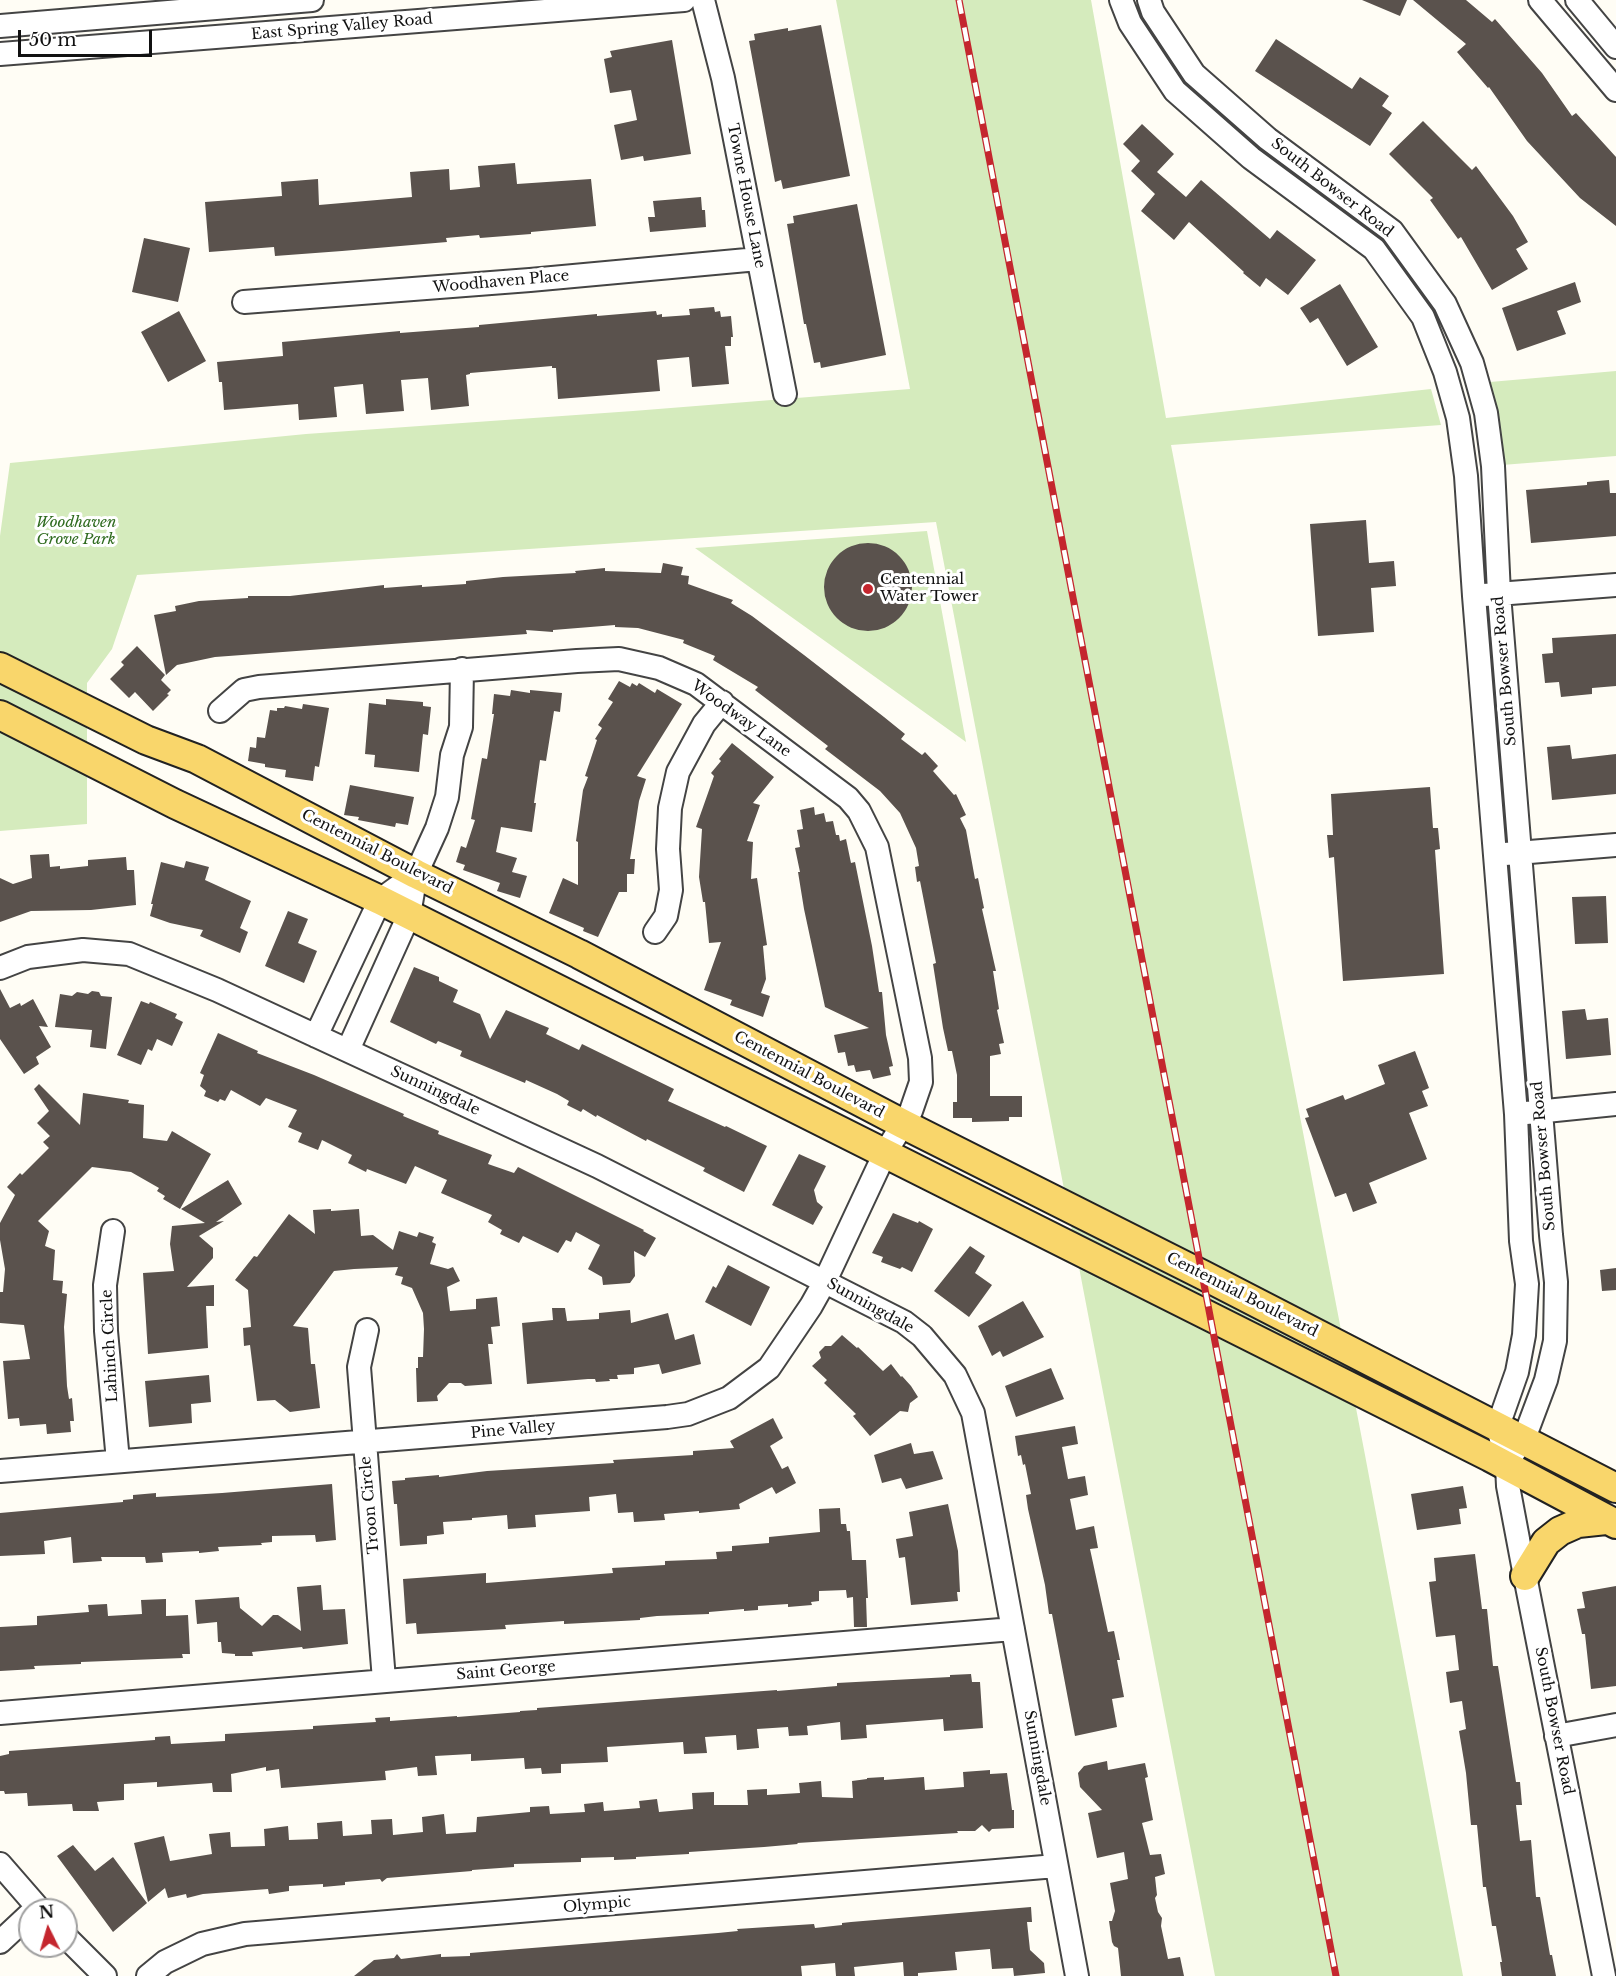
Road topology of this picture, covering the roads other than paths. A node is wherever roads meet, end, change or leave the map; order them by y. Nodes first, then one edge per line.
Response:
1 (312, 0) edge
2 (684, 0) edge
3 (703, 0) edge
4 (1121, 0) edge
5 (1149, 0) edge
6 (1540, 0) edge
7 (1577, 0) edge
8 (0, 26) edge
9 (1616, 47) edge
10 (0, 54) edge
11 (1616, 90) edge
12 (758, 259) junction
13 (244, 302) dead end
14 (785, 394) dead end
15 (1616, 585) edge
16 (1499, 594) junction
17 (1474, 596) junction
18 (0, 667) edge
19 (462, 669) junction
20 (722, 702) junction
21 (220, 711) dead end
22 (0, 715) edge
23 (1616, 845) edge
24 (1520, 852) junction
25 (1494, 855) junction
26 (416, 874) junction
27 (380, 900) junction
28 (409, 915) junction
29 (655, 932) dead end
30 (0, 968) edge
31 (316, 1036) junction
32 (348, 1050) junction
33 (1616, 1104) edge
34 (1541, 1111) junction
35 (1516, 1114) junction
36 (903, 1124) junction
37 (885, 1153) junction
38 (114, 1231) dead end
39 (825, 1281) junction
40 (367, 1330) dead end
41 (1510, 1432) junction
42 (364, 1442) junction
43 (118, 1461) junction
44 (1507, 1466) junction
45 (0, 1471) edge
46 (1616, 1488) edge
47 (1611, 1522) edge
48 (1525, 1576) junction
49 (1013, 1629) junction
50 (384, 1680) junction
51 (0, 1713) edge
52 (1616, 1725) edge
53 (1557, 1736) junction
54 (0, 1864) edge
55 (1056, 1866) junction
56 (7, 1890) edge
57 (18, 1926) edge
58 (0, 1942) edge
59 (78, 1949) edge
60 (105, 1976) edge
61 (148, 1976) edge
62 (1077, 1976) edge
63 (1604, 1976) edge

1 - 8 street, East Spring Valley Road
2 - 10 street, East Spring Valley Road
3 - 12 street, Towne House Lane
4 - 17 street, South Bowser Road
5 - 16 street, South Bowser Road
6 - 11 street
7 - 9 street
12 - 13 street, Woodhaven Place
12 - 14 street, Towne House Lane
15 - 16 street
16 - 17 street
16 - 24 street, South Bowser Road
17 - 25 street, South Bowser Road
18 - 26 main road, Centennial Boulevard
19 - 20 street, Woodway Lane
19 - 21 street, Woodway Lane
19 - 26 street
20 - 29 street
20 - 36 street, Woodway Lane
22 - 27 main road
23 - 24 street
24 - 25 street
24 - 34 street, South Bowser Road
25 - 35 street, South Bowser Road
26 - 27 street
26 - 28 street
26 - 36 main road, Centennial Boulevard
27 - 28 main road
27 - 31 street
28 - 32 street
28 - 37 main road
30 - 31 street, Sunningdale
31 - 32 street, Sunningdale
32 - 39 street, Sunningdale
33 - 34 street
34 - 35 street
34 - 41 street, South Bowser Road
35 - 41 street, South Bowser Road
36 - 37 street, Woodway Lane
36 - 41 main road, Centennial Boulevard
37 - 39 street, Pine Valley
37 - 44 main road
38 - 43 street, Lahinch Circle
39 - 42 street, Pine Valley
39 - 49 street, Sunningdale
40 - 42 street, Troon Circle
41 - 44 street, South Bowser Road
41 - 46 main road, Centennial Boulevard
42 - 43 street, Pine Valley
42 - 50 street, Troon Circle
43 - 45 street, Pine Valley
44 - 47 main road
44 - 48 street, South Bowser Road
47 - 48 main road
48 - 53 street, South Bowser Road
49 - 50 street, Saint George
49 - 55 street, Sunningdale
50 - 51 street, Saint George
52 - 53 street
53 - 63 street, South Bowser Road
54 - 56 street
55 - 61 street, Olympic
55 - 62 street, Sunningdale
57 - 58 street
59 - 60 street

